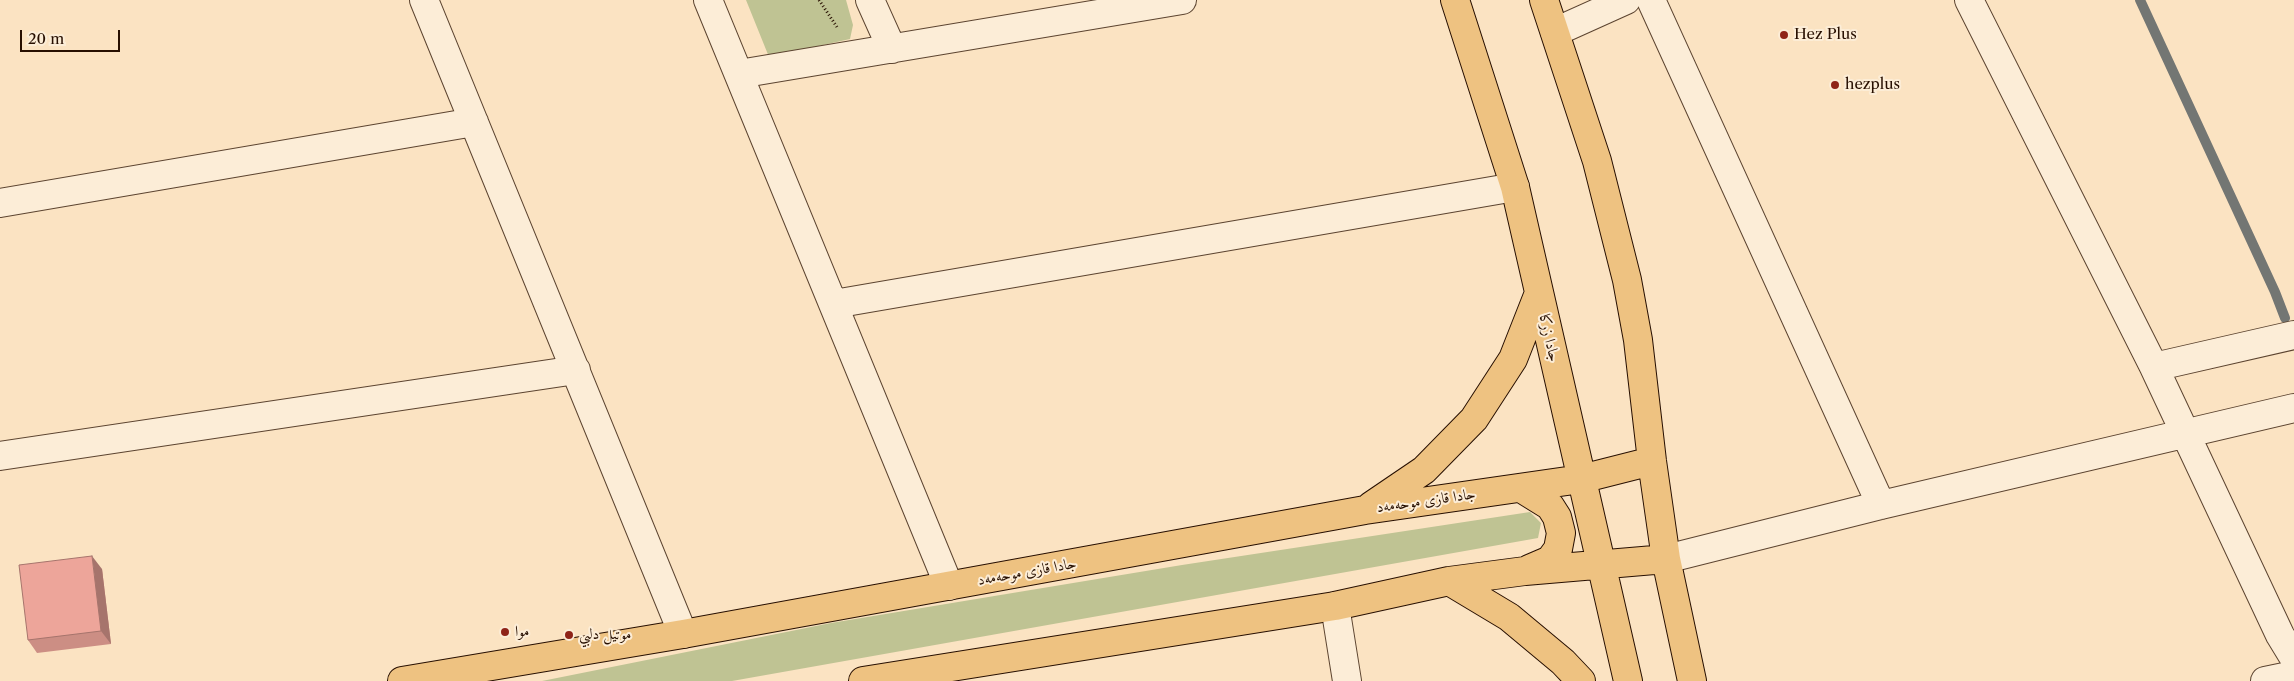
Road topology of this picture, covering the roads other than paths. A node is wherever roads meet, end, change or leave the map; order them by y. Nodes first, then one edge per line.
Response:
1 (424, 0) edge
2 (708, 0) edge
3 (870, 0) edge
4 (1182, 0) edge
5 (1455, 0) edge
6 (1544, 0) edge
7 (1626, 0) edge
8 (1651, 0) edge
9 (1969, 0) edge
10 (1138, 4) edge
11 (1555, 32) junction
12 (892, 49) junction
13 (739, 74) junction
14 (474, 122) junction
15 (1515, 187) junction
16 (0, 203) edge
17 (1539, 293) junction
18 (834, 304) junction
19 (2294, 335) edge
20 (2154, 366) junction
21 (576, 370) junction
22 (2294, 408) edge
23 (2186, 435) junction
24 (0, 456) edge
25 (1652, 462) junction
26 (1581, 479) junction
27 (1521, 488) junction
28 (1881, 505) junction
29 (1365, 510) junction
30 (1666, 560) junction
31 (1600, 564) junction
32 (1525, 571) junction
33 (1449, 581) junction
34 (949, 586) junction
35 (1335, 606) junction
36 (682, 634) junction
37 (2294, 658) edge
38 (2294, 675) edge
39 (402, 681) edge
40 (863, 681) edge
41 (1347, 681) edge
42 (1581, 681) edge
43 (1628, 681) edge
44 (1692, 681) edge
45 (2266, 681) edge

1 - 14 street
2 - 13 street
3 - 12 street
4 - 10 street
5 - 15 main road, جادا زرکا
6 - 11 main road
7 - 11 street
8 - 28 street
9 - 20 street
10 - 12 street
11 - 25 main road
12 - 13 street
13 - 18 street
14 - 16 street
14 - 21 street
15 - 17 main road, جادا زرکا
15 - 18 street
17 - 26 main road, جادا زرکا
17 - 29 main road
18 - 34 street
19 - 20 street
20 - 23 street
21 - 24 street
21 - 36 street
22 - 23 street
23 - 28 street
23 - 37 street
25 - 26 main road, جادا قازی موحەمەد
25 - 30 main road
26 - 27 main road, جادا قازی موحەمەد
26 - 31 main road, جادا زرکا
27 - 29 main road, جادا قازی موحەمەد
27 - 32 main road
28 - 30 street
29 - 34 main road, جادا قازی موحەمەد
30 - 31 main road
30 - 44 main road
31 - 32 main road
31 - 43 main road, جادا زرکا
32 - 33 main road
33 - 35 main road
33 - 42 main road
34 - 36 main road, جادا قازی موحەمەد
35 - 40 main road
35 - 41 street
36 - 39 main road, جادا قازی موحەمەد
38 - 45 street

